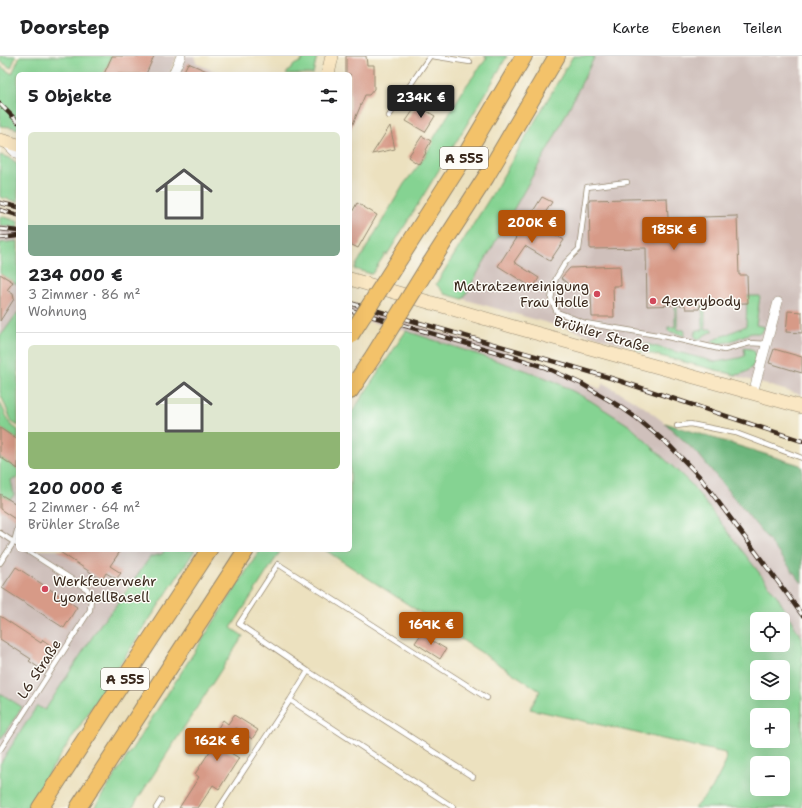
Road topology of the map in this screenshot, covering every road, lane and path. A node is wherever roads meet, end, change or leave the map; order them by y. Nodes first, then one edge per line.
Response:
1 (180, 56) edge
2 (332, 56) edge
3 (431, 56) edge
4 (524, 56) edge
5 (557, 56) edge
6 (470, 62) dead end
7 (174, 72) edge
8 (328, 72) edge
9 (389, 116) dead end
10 (8, 142) edge
11 (16, 152) edge
12 (627, 182) dead end
13 (352, 280) edge
14 (778, 302) dead end
15 (352, 333) edge
16 (767, 344) junction
17 (352, 388) edge
18 (753, 393) junction
19 (802, 407) edge
20 (677, 426) dead end
21 (802, 458) edge
22 (0, 533) edge
23 (16, 541) edge
24 (16, 543) edge
25 (29, 552) edge
26 (209, 552) edge
27 (245, 552) edge
28 (0, 563) edge
29 (308, 671) junction
30 (487, 698) dead end
31 (290, 700) junction
32 (0, 750) edge
33 (473, 777) dead end
34 (161, 800) dead end
35 (453, 807) dead end
36 (40, 808) edge
37 (78, 808) edge
38 (156, 808) edge
39 (218, 808) edge

1 - 7 street
2 - 8 main road
3 - 6 lane
3 - 9 lane
4 - 15 highway, A 555, bridge
5 - 17 highway, A 555, bridge
10 - 11 street
12 - 16 lane, Brühler Straße
13 - 18 main road, Brühler Straße
14 - 16 street
16 - 18 street
18 - 19 main road, Brühler Straße
20 - 21 lane
22 - 23 lane
24 - 28 lane
25 - 32 lane, L6 Straße
26 - 36 highway, A 555
27 - 37 highway, A 555
29 - 30 lane
29 - 31 lane
29 - 33 lane
31 - 35 lane
31 - 39 lane
34 - 38 lane

